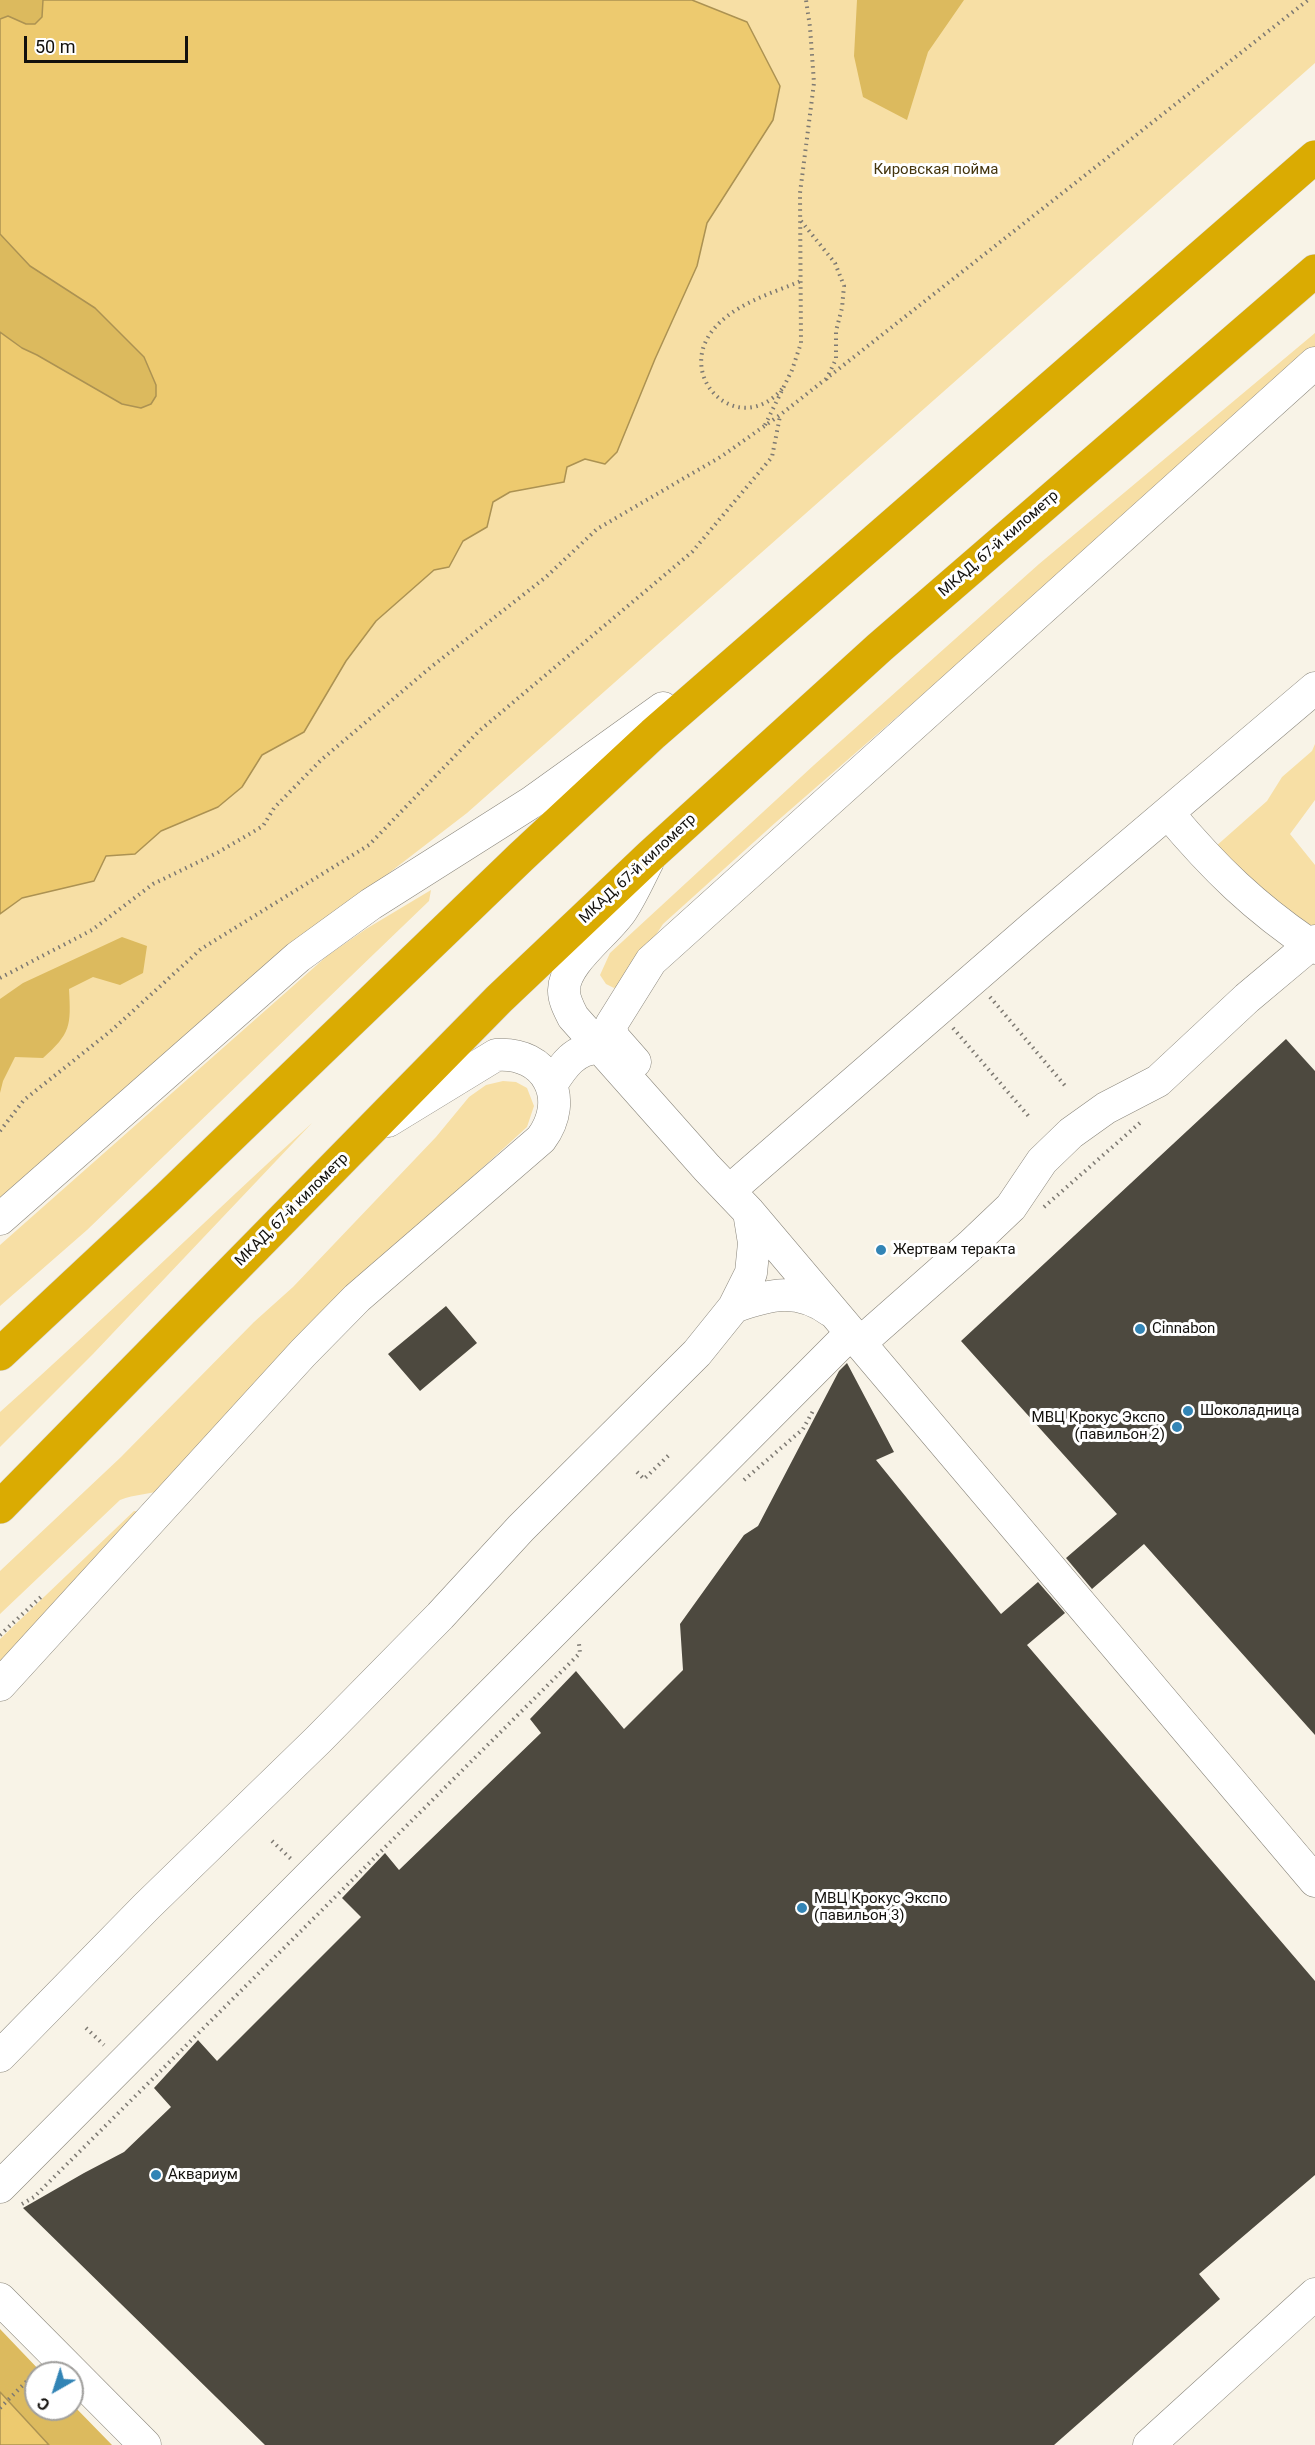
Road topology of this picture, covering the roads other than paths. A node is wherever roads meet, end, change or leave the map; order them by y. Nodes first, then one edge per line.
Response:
1 (1315, 158) edge
2 (1315, 271) edge
3 (1315, 363) edge
4 (798, 607) junction
5 (1315, 688) edge
6 (1168, 813) junction
7 (651, 855) junction
8 (592, 945) junction
9 (1313, 945) edge
10 (614, 1017) junction
11 (599, 1048) junction
12 (551, 1085) junction
13 (367, 1134) junction
14 (707, 1168) junction
15 (739, 1201) junction
16 (0, 1219) edge
17 (734, 1307) junction
18 (849, 1330) junction
19 (0, 1354) edge
20 (0, 1507) edge
21 (0, 1686) edge
22 (1315, 1881) edge
23 (0, 2056) edge
24 (0, 2187) edge
25 (0, 2284) edge
26 (1315, 2294) edge
27 (6, 2306) edge
28 (145, 2445) edge
29 (1149, 2445) edge

1 - 4 highway
2 - 7 highway, МКАД, 67-й километр
3 - 10 street
4 - 16 street
4 - 19 highway
5 - 6 street
6 - 9 street
6 - 15 street
7 - 8 street
7 - 13 highway, МКАД, 67-й километр
8 - 10 street
8 - 11 street
9 - 18 street
10 - 14 street
11 - 12 street
11 - 14 street
12 - 13 street
12 - 21 street
13 - 20 highway, МКАД, 67-й километр
14 - 15 street
15 - 17 street
15 - 18 street
17 - 18 street
17 - 23 street
18 - 22 street
18 - 24 street
25 - 27 street
26 - 29 street
27 - 28 street

